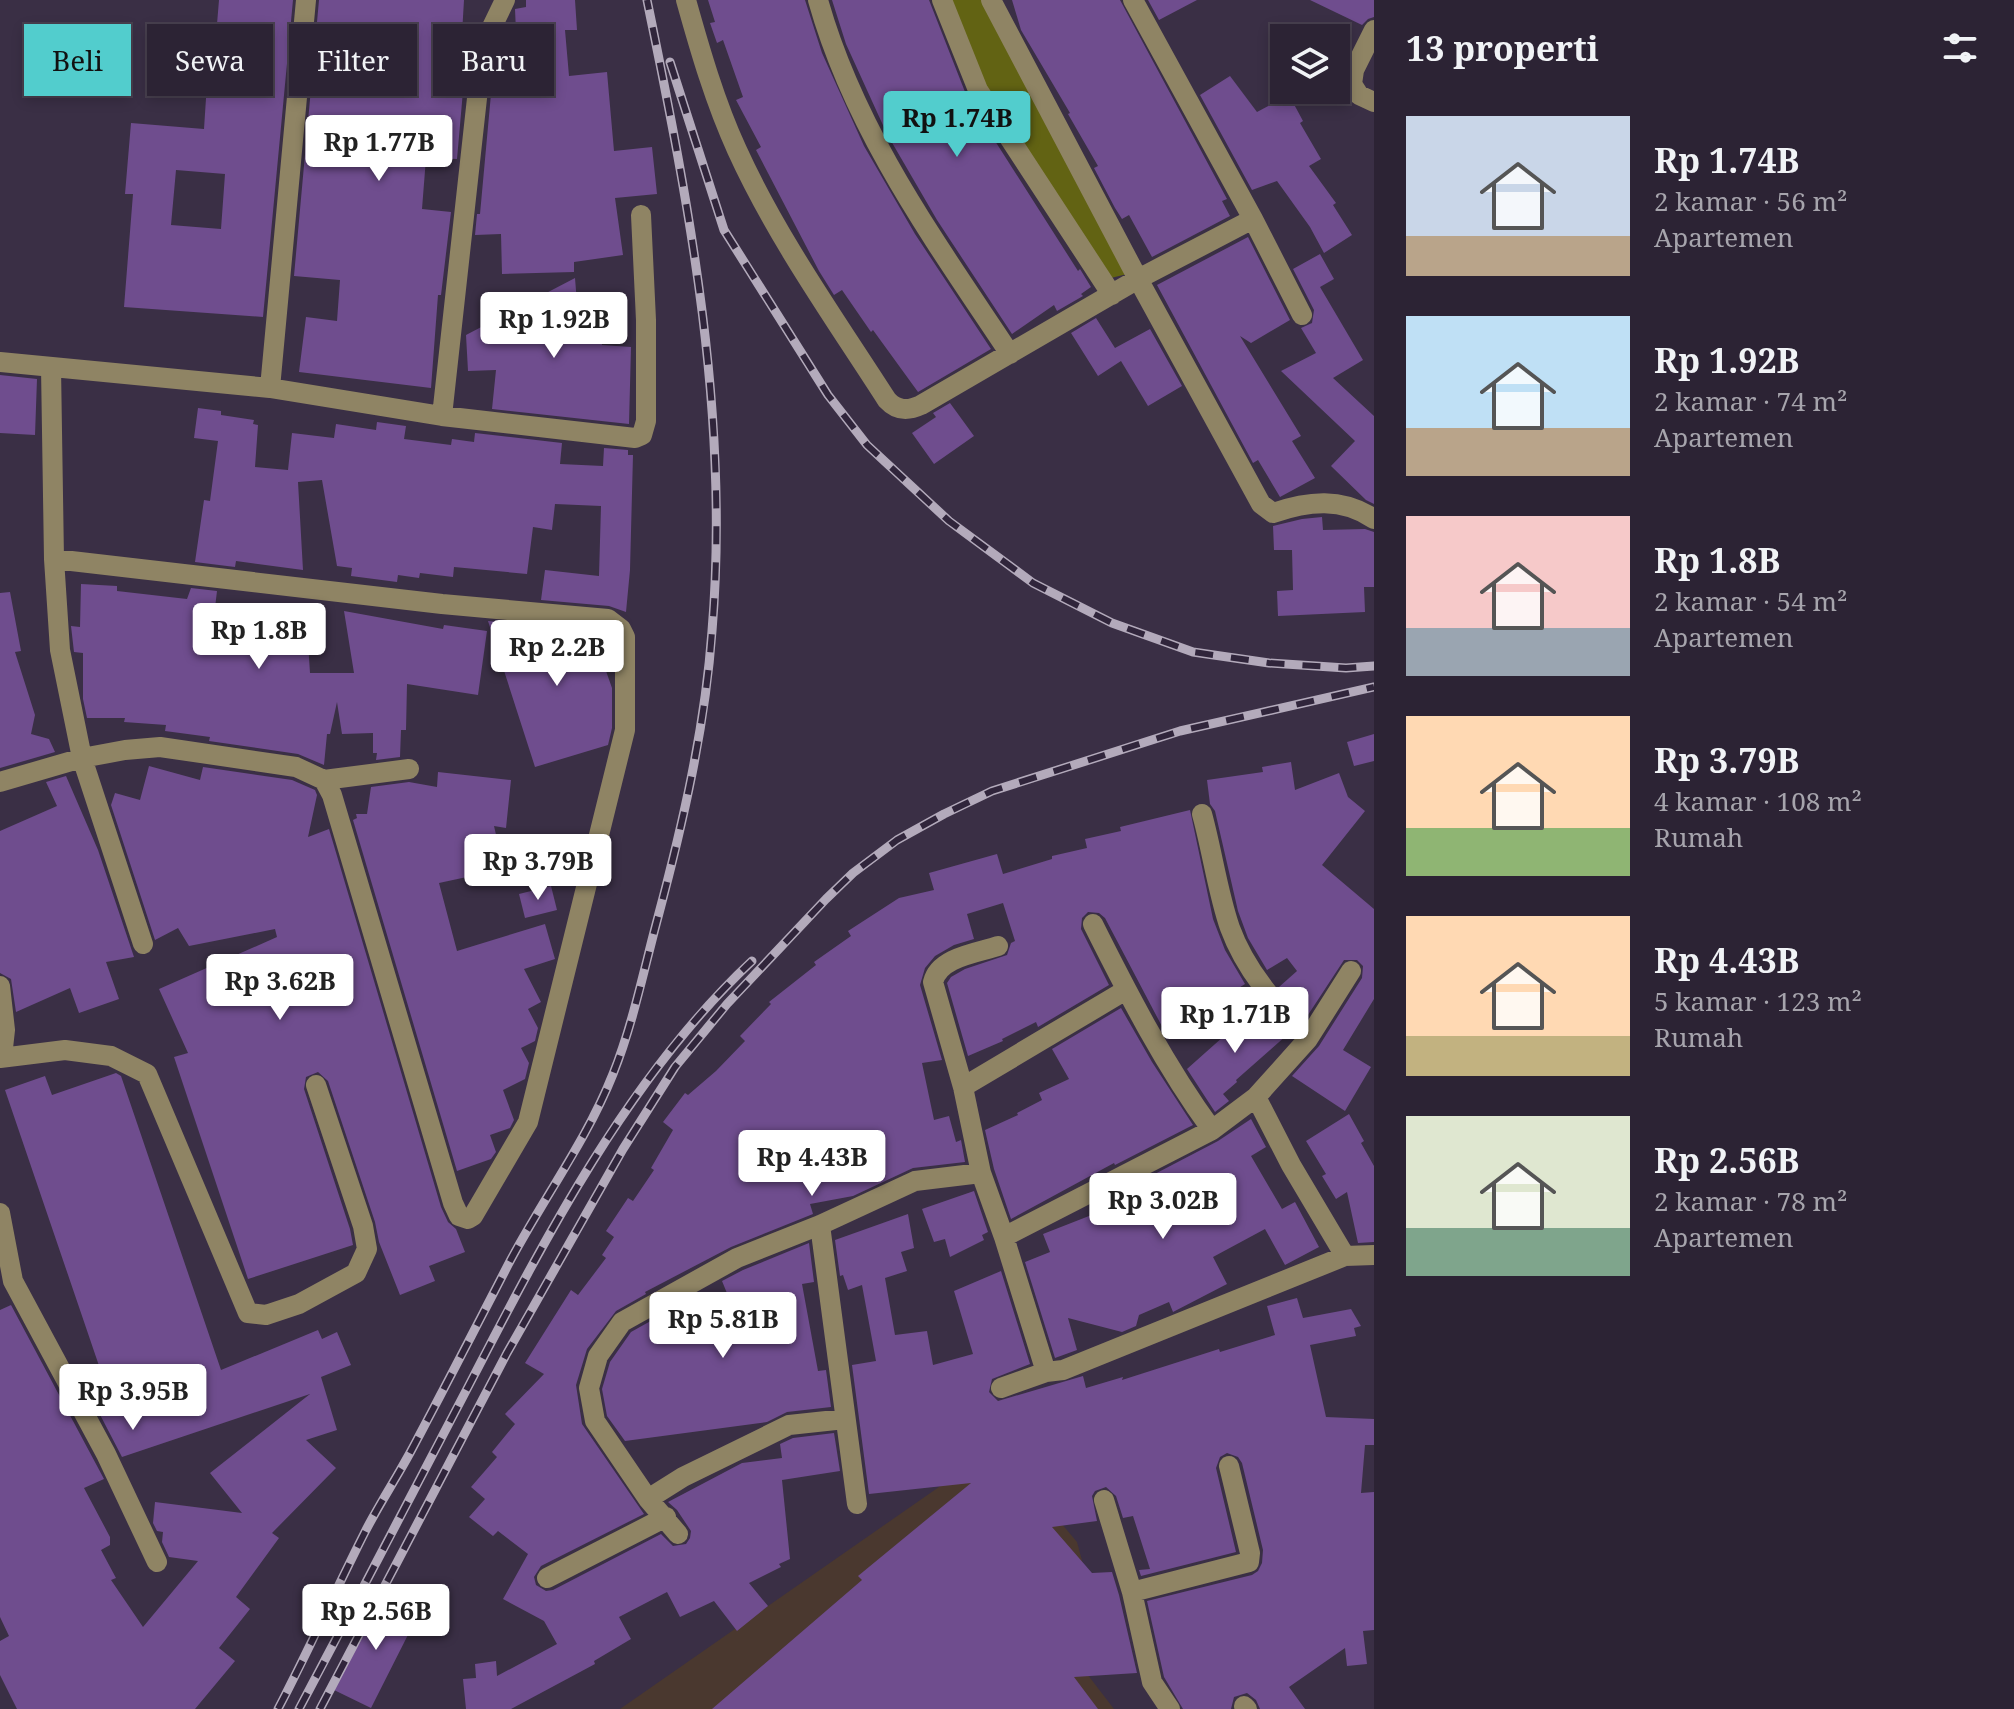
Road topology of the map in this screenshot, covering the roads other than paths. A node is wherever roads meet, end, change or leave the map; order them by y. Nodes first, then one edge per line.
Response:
1 (306, 0) edge
2 (505, 0) edge
3 (686, 0) edge
4 (818, 0) edge
5 (942, 0) edge
6 (991, 0) edge
7 (1133, 0) edge
8 (1374, 30) edge
9 (1374, 102) edge
10 (641, 215) dead end
11 (1253, 219) junction
12 (1138, 279) junction
13 (1112, 295) junction
14 (1302, 315) dead end
15 (1010, 354) junction
16 (0, 362) edge
17 (51, 367) junction
18 (270, 388) junction
19 (442, 416) junction
20 (1374, 519) edge
21 (54, 559) junction
22 (82, 758) junction
23 (409, 769) dead end
24 (324, 780) junction
25 (0, 782) edge
26 (1202, 814) dead end
27 (1093, 924) dead end
28 (143, 944) dead end
29 (998, 946) dead end
30 (1351, 971) dead end
31 (0, 986) edge
32 (1126, 990) junction
33 (1308, 1039) junction
34 (1, 1058) edge
35 (316, 1085) dead end
36 (963, 1087) junction
37 (1256, 1097) junction
38 (1212, 1130) junction
39 (981, 1173) junction
40 (0, 1213) edge
41 (820, 1225) junction
42 (1004, 1237) junction
43 (1374, 1255) edge
44 (1345, 1256) junction
45 (1046, 1372) junction
46 (1001, 1388) dead end
47 (845, 1419) junction
48 (1229, 1466) dead end
49 (648, 1499) junction
50 (1104, 1500) dead end
51 (857, 1504) dead end
52 (157, 1562) dead end
53 (547, 1578) dead end
54 (1132, 1592) junction
55 (1170, 1709) edge

1 - 18 street
2 - 19 street
3 - 15 street
4 - 15 street
5 - 13 street
6 - 12 street
7 - 11 street
8 - 9 street
10 - 19 street
11 - 12 street
11 - 14 street
12 - 13 street
12 - 20 street
13 - 15 street
16 - 17 street
17 - 18 street
17 - 21 street
18 - 19 street
21 - 22 street
21 - 24 street
22 - 24 street
22 - 25 street
22 - 28 street
23 - 24 street
26 - 33 street
27 - 32 street
29 - 36 street
30 - 33 street
31 - 34 street
32 - 36 street
32 - 38 street
33 - 37 street
34 - 35 street
36 - 39 street
37 - 38 street
37 - 44 street
38 - 42 street
39 - 41 street
39 - 42 street
40 - 52 street
41 - 47 street
41 - 49 street
42 - 45 street
43 - 44 street
44 - 45 street
45 - 46 street
47 - 49 street
47 - 51 street
48 - 54 street
49 - 53 street
50 - 54 street
54 - 55 street

